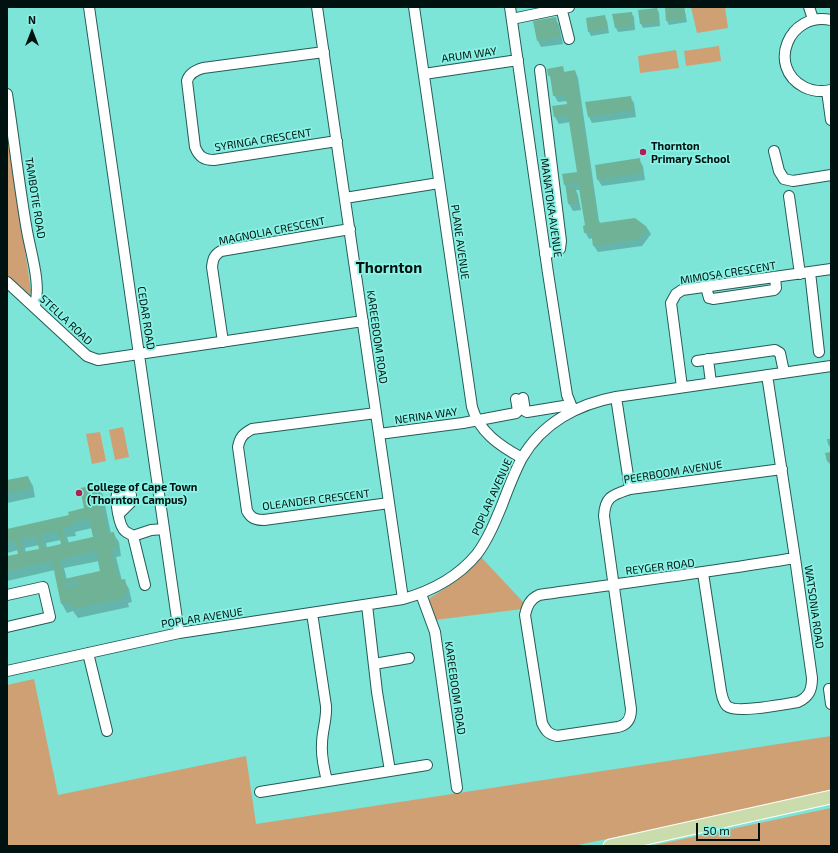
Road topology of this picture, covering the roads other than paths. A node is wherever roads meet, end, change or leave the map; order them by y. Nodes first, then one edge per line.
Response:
1 (89, 7) edge
2 (317, 7) edge
3 (414, 7) edge
4 (510, 7) edge
5 (809, 7) edge
6 (563, 8) edge
7 (541, 10) edge
8 (512, 19) junction
9 (813, 19) junction
10 (831, 20) edge
11 (570, 39) dead end
12 (324, 52) junction
13 (518, 60) junction
14 (540, 70) dead end
15 (424, 74) junction
16 (829, 90) edge
17 (7, 94) edge
18 (831, 116) edge
19 (337, 141) junction
20 (774, 151) dead end
21 (831, 176) edge
22 (439, 183) junction
23 (789, 196) dead end
24 (345, 198) junction
25 (350, 229) junction
26 (545, 254) junction
27 (831, 269) edge
28 (805, 273) junction
29 (7, 282) edge
30 (34, 306) junction
31 (363, 321) junction
32 (223, 342) junction
33 (819, 352) dead end
34 (140, 354) junction
35 (708, 359) junction
36 (697, 361) dead end
37 (831, 366) edge
38 (784, 372) junction
39 (767, 375) junction
40 (711, 383) junction
41 (682, 387) junction
42 (616, 397) junction
43 (572, 408) junction
44 (376, 413) junction
45 (477, 420) junction
46 (379, 434) junction
47 (522, 458) junction
48 (782, 469) junction
49 (630, 489) junction
50 (389, 503) junction
51 (119, 514) dead end
52 (164, 529) junction
53 (133, 536) junction
54 (795, 558) junction
55 (703, 573) junction
56 (145, 585) dead end
57 (613, 585) junction
58 (421, 594) junction
59 (7, 595) edge
60 (403, 599) junction
61 (529, 602) joint
62 (367, 604) junction
63 (312, 613) junction
64 (7, 627) edge
65 (179, 633) junction
66 (88, 653) junction
67 (409, 658) dead end
68 (374, 664) junction
69 (7, 670) edge
70 (829, 690) dead end
71 (831, 704) edge
72 (107, 731) dead end
73 (426, 765) dead end
74 (390, 771) junction
75 (326, 781) junction
76 (457, 788) dead end
77 (260, 792) dead end
78 (831, 797) edge
79 (610, 846) edge

1 - 34 street, CEDAR ROAD
2 - 12 street, KAREEBOOM ROAD
3 - 15 street, PLANE AVENUE
4 - 8 street, MANATOKA AVENUE
5 - 9 street
6 - 7 street
6 - 11 street
7 - 8 street
8 - 13 street, MANATOKA AVENUE
9 - 10 street
9 - 16 street
12 - 19 street, KAREEBOOM ROAD
12 - 19 street, SYRINGA CRESCENT
13 - 15 street, ARUM WAY
13 - 26 street, MANATOKA AVENUE
14 - 26 street
15 - 22 street, PLANE AVENUE
16 - 18 street
17 - 30 street, TAMBOTIE ROAD
19 - 24 street, KAREEBOOM ROAD
20 - 21 street
22 - 24 street
22 - 45 street, PLANE AVENUE
23 - 28 street
24 - 25 street, KAREEBOOM ROAD
25 - 31 street, KAREEBOOM ROAD
25 - 32 street, MAGNOLIA CRESCENT
26 - 43 street, MANATOKA AVENUE
27 - 28 street, MIMOSA CRESCENT
28 - 33 street
28 - 41 street, MIMOSA CRESCENT
29 - 30 street, STELLA ROAD
30 - 34 street, STELLA ROAD
31 - 32 street
31 - 44 street, KAREEBOOM ROAD
32 - 34 street
34 - 52 street, CEDAR ROAD
35 - 36 street
35 - 38 street
35 - 40 street
37 - 38 street, POPLAR AVENUE
38 - 39 street, POPLAR AVENUE
39 - 40 street, POPLAR AVENUE
39 - 48 street, WATSONIA ROAD
40 - 41 street, POPLAR AVENUE
41 - 42 street, POPLAR AVENUE
42 - 43 street, POPLAR AVENUE
42 - 49 street
43 - 45 street, NERINA WAY
43 - 47 street, POPLAR AVENUE
44 - 46 street, KAREEBOOM ROAD
44 - 50 street, OLEANDER CRESCENT
45 - 46 street, NERINA WAY
45 - 47 street, PLANE AVENUE
46 - 50 street, KAREEBOOM ROAD
47 - 58 street, POPLAR AVENUE
48 - 49 street, PEERBOOM AVENUE
48 - 54 street, WATSONIA ROAD
49 - 57 street, PEERBOOM AVENUE
50 - 60 street, KAREEBOOM ROAD
51 - 53 street
52 - 53 street
52 - 65 street, CEDAR ROAD
53 - 56 street
54 - 55 street, REYGER ROAD
54 - 55 street, WATSONIA ROAD
55 - 57 street, REYGER ROAD
57 - 61 street, REYGER ROAD
57 - 61 street, PEERBOOM AVENUE
58 - 60 street, POPLAR AVENUE
58 - 76 street, KAREEBOOM ROAD
59 - 64 street
60 - 62 street, POPLAR AVENUE
62 - 63 street, POPLAR AVENUE
62 - 68 street
63 - 65 street, POPLAR AVENUE
63 - 75 street
65 - 66 street, POPLAR AVENUE
66 - 69 street, POPLAR AVENUE
66 - 72 street
67 - 68 street
68 - 74 street
70 - 71 street
73 - 74 street
74 - 75 street
75 - 77 street
78 - 79 main road

